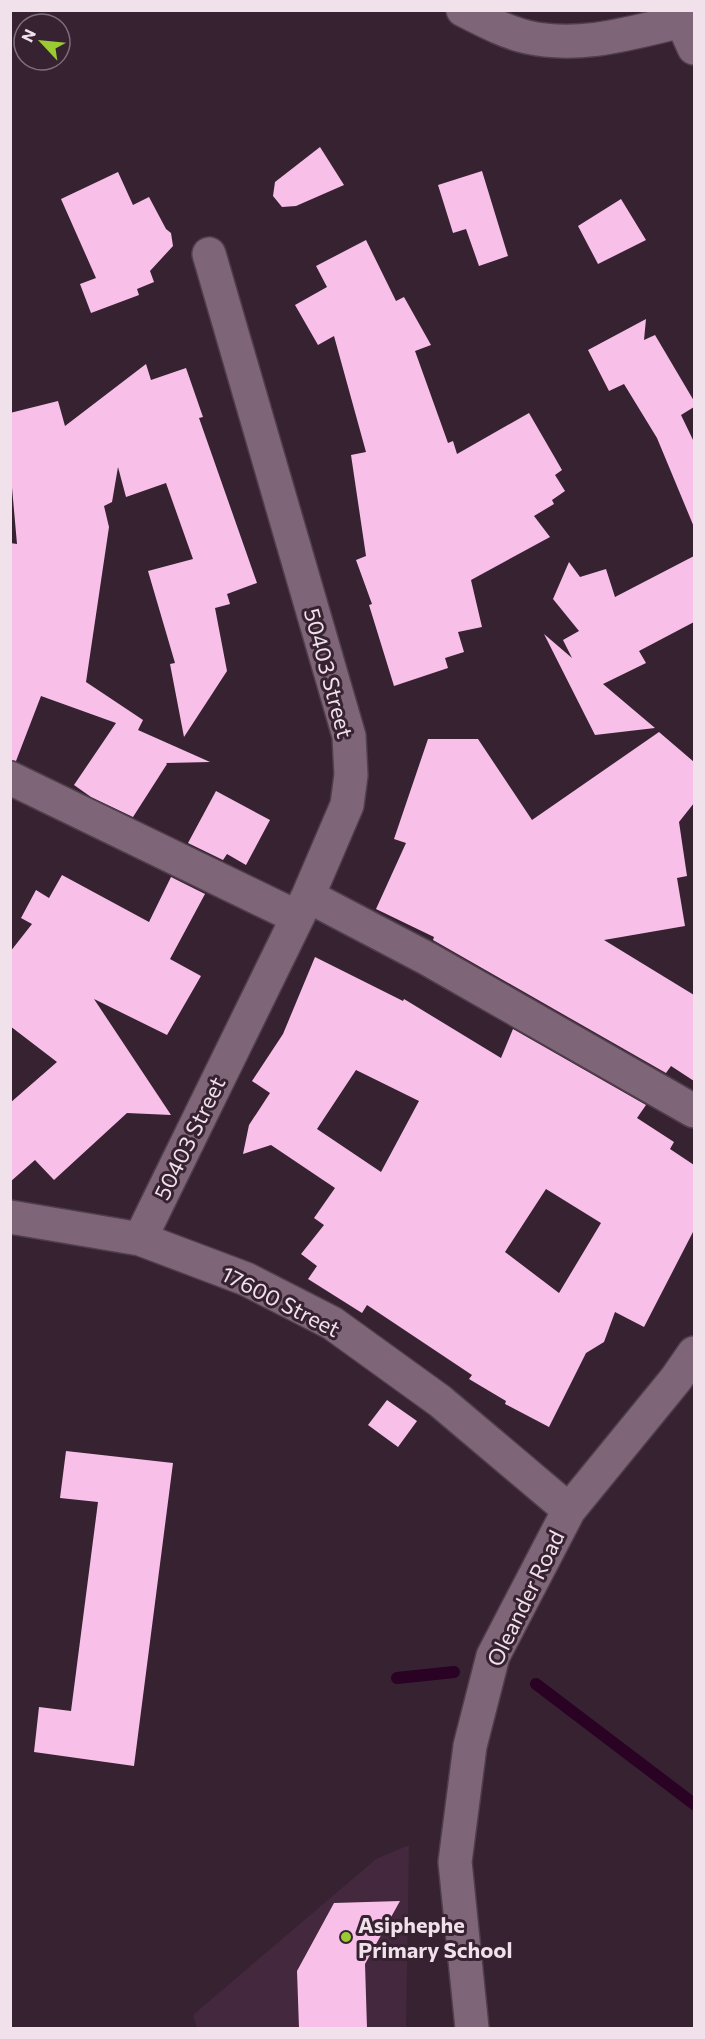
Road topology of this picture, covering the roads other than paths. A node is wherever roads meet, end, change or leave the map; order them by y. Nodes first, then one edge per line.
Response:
1 (463, 10) edge
2 (684, 26) edge
3 (208, 254) dead end
4 (10, 778) edge
5 (302, 907) junction
6 (694, 1112) edge
7 (10, 1217) edge
8 (140, 1239) junction
9 (694, 1353) edge
10 (569, 1510) junction
11 (472, 2028) edge

1 - 2 street
3 - 5 street, 50403 Street
4 - 5 street
5 - 6 street
5 - 8 street, 50403 Street
7 - 8 street, 17600 Street
8 - 10 street, 17600 Street
9 - 10 street, Oleander Road
10 - 11 street, Oleander Road

